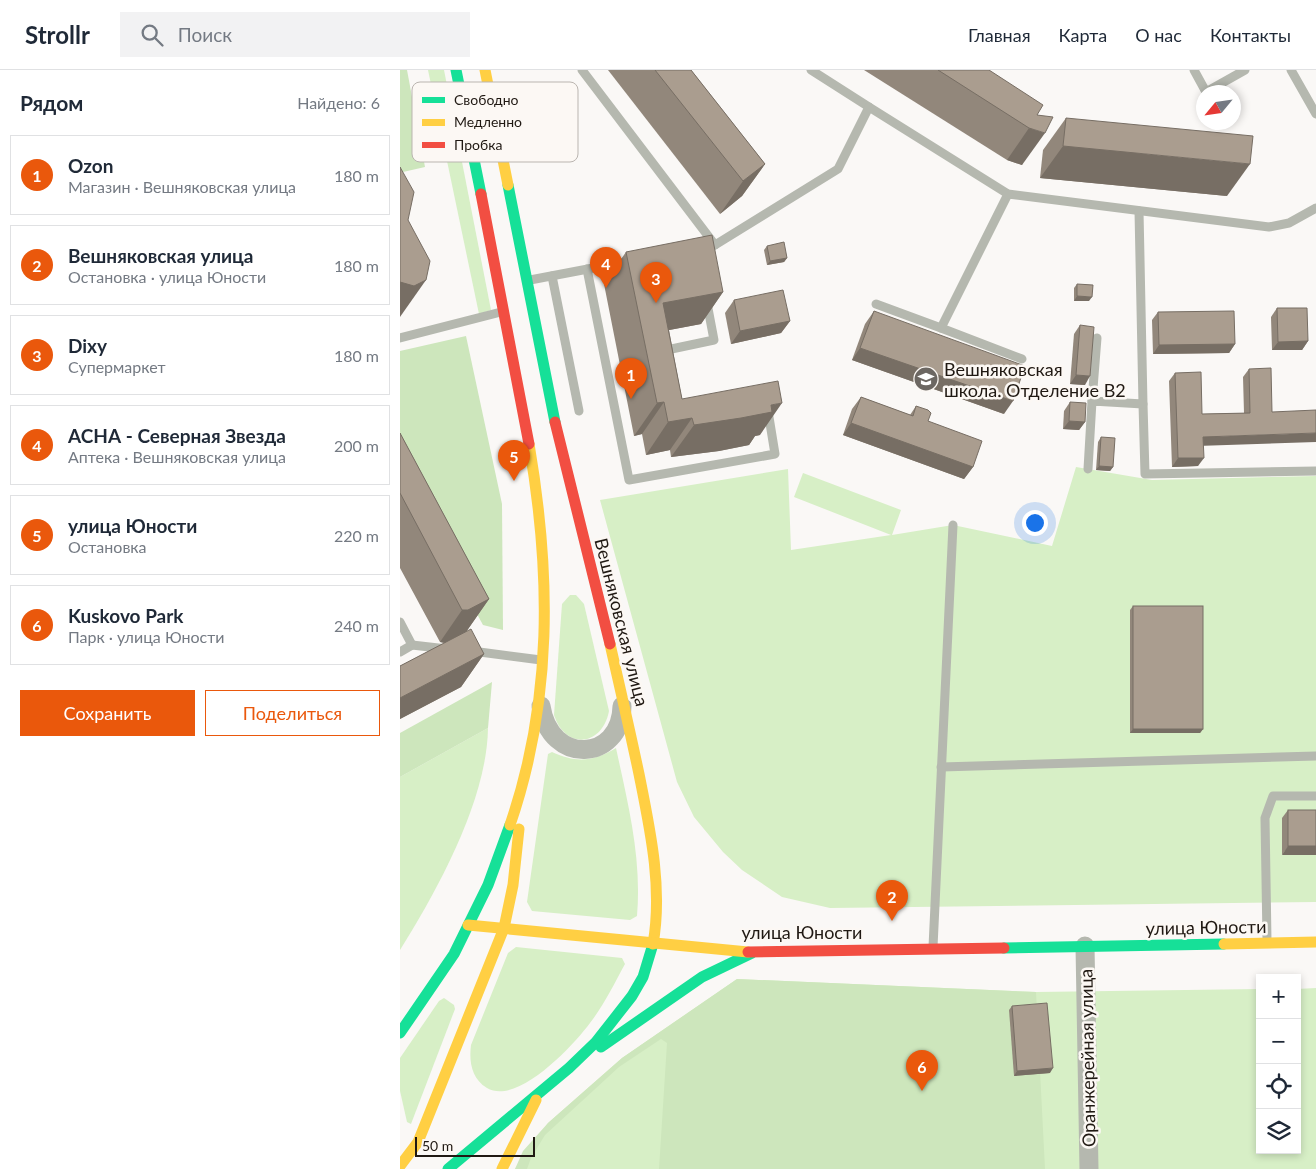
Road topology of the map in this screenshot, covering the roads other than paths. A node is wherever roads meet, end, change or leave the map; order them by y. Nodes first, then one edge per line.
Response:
1 (582, 70) edge
2 (811, 70) edge
3 (1194, 70) edge
4 (1245, 70) edge
5 (1291, 70) edge
6 (869, 107) junction
7 (1316, 114) edge
8 (474, 162) edge
9 (503, 162) edge
10 (1008, 194) junction
11 (1316, 208) edge
12 (1139, 210) junction
13 (715, 245) junction
14 (696, 248) edge
15 (642, 259) edge
16 (587, 269) junction
17 (552, 276) junction
18 (526, 281) junction
19 (705, 294) edge
20 (876, 304) dead end
21 (504, 311) junction
22 (941, 328) junction
23 (400, 338) edge
24 (1097, 338) dead end
25 (663, 359) edge
26 (1022, 360) dead end
27 (766, 402) edge
28 (1092, 402) junction
29 (1143, 404) junction
30 (578, 411) dead end
31 (1088, 469) dead end
32 (1316, 471) edge
33 (953, 525) dead end
34 (400, 622) edge
35 (412, 645) junction
36 (400, 652) edge
37 (544, 660) junction
38 (622, 694) junction
39 (540, 698) junction
40 (1316, 756) edge
41 (941, 767) junction
42 (523, 783) junction
43 (1316, 796) edge
44 (468, 925) junction
45 (504, 928) junction
46 (654, 942) junction
47 (1316, 942) edge
48 (1267, 943) junction
49 (1085, 946) junction
50 (933, 949) junction
51 (753, 952) junction
52 (400, 1033) edge
53 (569, 1068) junction
54 (540, 1091) junction
55 (400, 1142) edge
56 (400, 1159) edge
57 (400, 1166) edge
58 (448, 1169) edge
59 (502, 1169) edge
60 (1089, 1169) edge

1 - 13 lane
2 - 6 lane
3 - 4 lane
5 - 7 lane
6 - 10 lane
6 - 13 lane
8 - 21 main road
9 - 18 main road, Вешняковская улица
10 - 12 lane
10 - 22 lane
11 - 12 lane
12 - 29 lane
13 - 14 lane
15 - 16 lane
16 - 17 lane
16 - 27 lane
17 - 18 lane
17 - 30 lane
18 - 38 main road, Вешняковская улица
19 - 25 lane
20 - 22 lane
21 - 23 lane
21 - 37 main road
22 - 26 lane
24 - 28 lane
28 - 29 lane
28 - 31 lane
29 - 32 lane
33 - 41 lane
34 - 35 lane
35 - 36 lane
35 - 37 lane
37 - 39 main road
38 - 39 street
38 - 46 main road, Вешняковская улица
39 - 42 main road
40 - 41 lane
41 - 50 lane
42 - 44 main road
42 - 45 main road
43 - 48 lane
44 - 45 main road, улица Юности
44 - 52 main road
45 - 46 main road, улица Юности
45 - 57 main road
46 - 51 main road, улица Юности
46 - 53 main road, Вешняковская улица
47 - 48 main road, улица Юности
48 - 49 main road, улица Юности
49 - 50 main road, улица Юности
49 - 60 street, Оранжерейная улица
50 - 51 main road, улица Юности
51 - 53 main road
53 - 54 main road, Вешняковская улица
54 - 58 main road
54 - 59 main road, Вешняковская улица
55 - 56 main road

